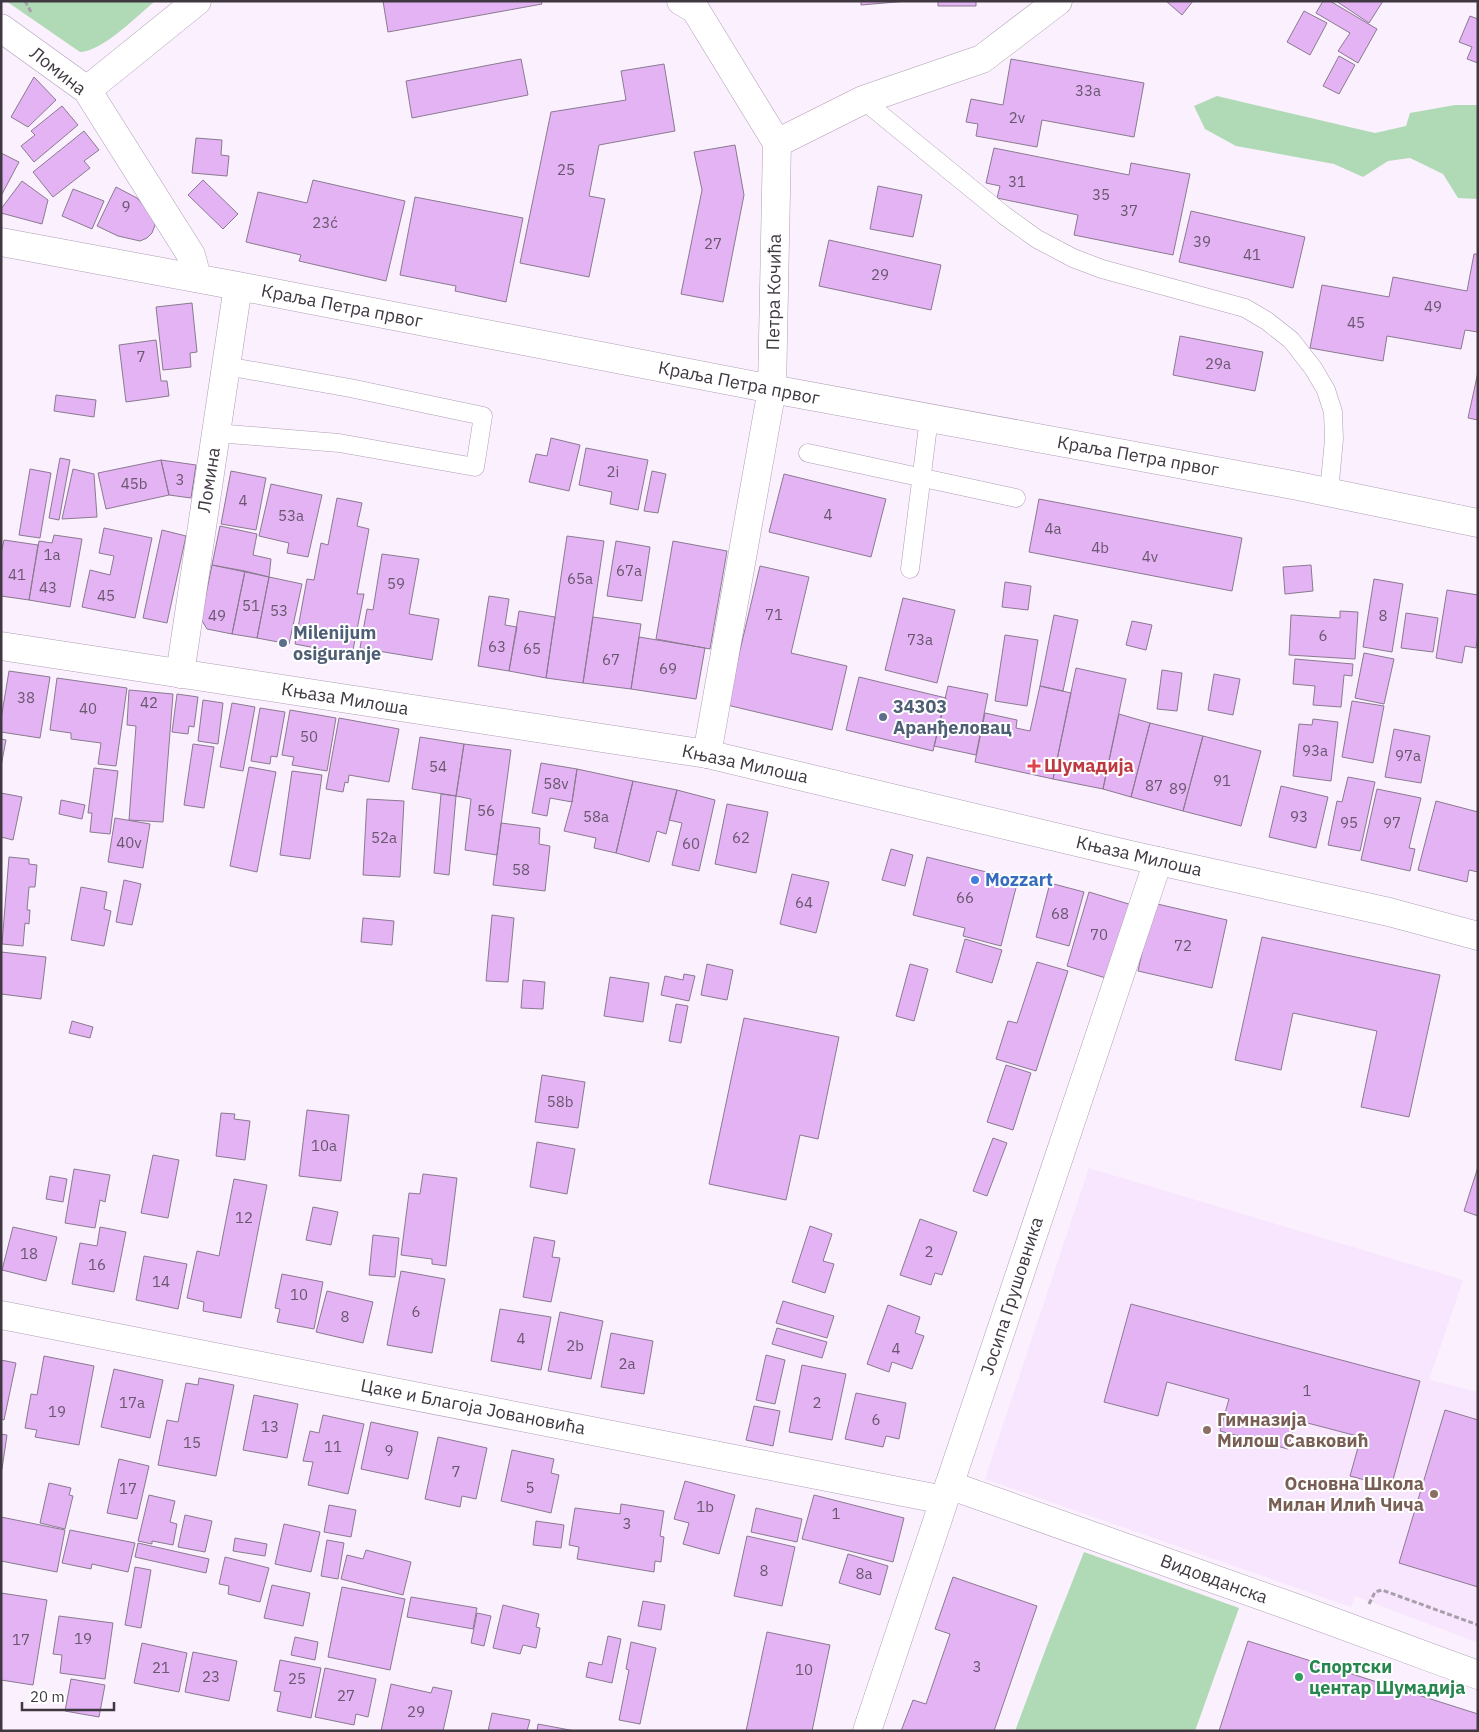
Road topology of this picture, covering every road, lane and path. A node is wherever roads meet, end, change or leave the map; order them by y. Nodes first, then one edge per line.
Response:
1 (197, 1) edge
2 (1058, 1) edge
3 (691, 4) edge
4 (1, 28) edge
5 (87, 90) junction
6 (863, 100) junction
7 (777, 142) junction
8 (1, 242) edge
9 (194, 277) junction
10 (238, 286) junction
11 (226, 366) junction
12 (772, 389) junction
13 (929, 418) junction
14 (216, 433) junction
15 (808, 453) dead end
16 (921, 478) junction
17 (1329, 492) junction
18 (1016, 498) dead end
19 (1478, 523) edge
20 (910, 569) dead end
21 (1, 646) edge
22 (180, 674) junction
23 (707, 754) junction
24 (1158, 861) junction
25 (1478, 936) edge
26 (1, 1315) edge
27 (947, 1492) junction
28 (1478, 1625) edge
29 (1354, 1631) junction
30 (1478, 1675) edge
31 (867, 1731) edge

1 - 5 street
2 - 6 street
3 - 7 street
4 - 5 street, Ломина
5 - 9 street, Ломина
6 - 7 street
6 - 17 lane
7 - 12 street, Петра Кочића
8 - 9 street, Краља Петра првог
9 - 10 street, Краља Петра првог
10 - 11 street, Ломина
10 - 12 street, Краља Петра првог
11 - 14 street, Ломина
11 - 14 lane
12 - 13 street, Краља Петра првог
12 - 23 street, Петра Кочића
13 - 16 lane
13 - 17 street, Краља Петра првог
14 - 22 street, Ломина
15 - 16 lane
16 - 18 lane
16 - 20 lane
17 - 19 street, Краља Петра првог
21 - 22 street, Књаза Милоша
22 - 23 street, Књаза Милоша
23 - 24 street, Књаза Милоша
24 - 25 street, Књаза Милоша
24 - 27 street, Јосипа Грушовника
26 - 27 street, Цаке и Благоја Јовановића
27 - 29 street, Видовданска
27 - 31 street, Јосипа Грушовника
28 - 29 path
29 - 30 street, Видовданска

